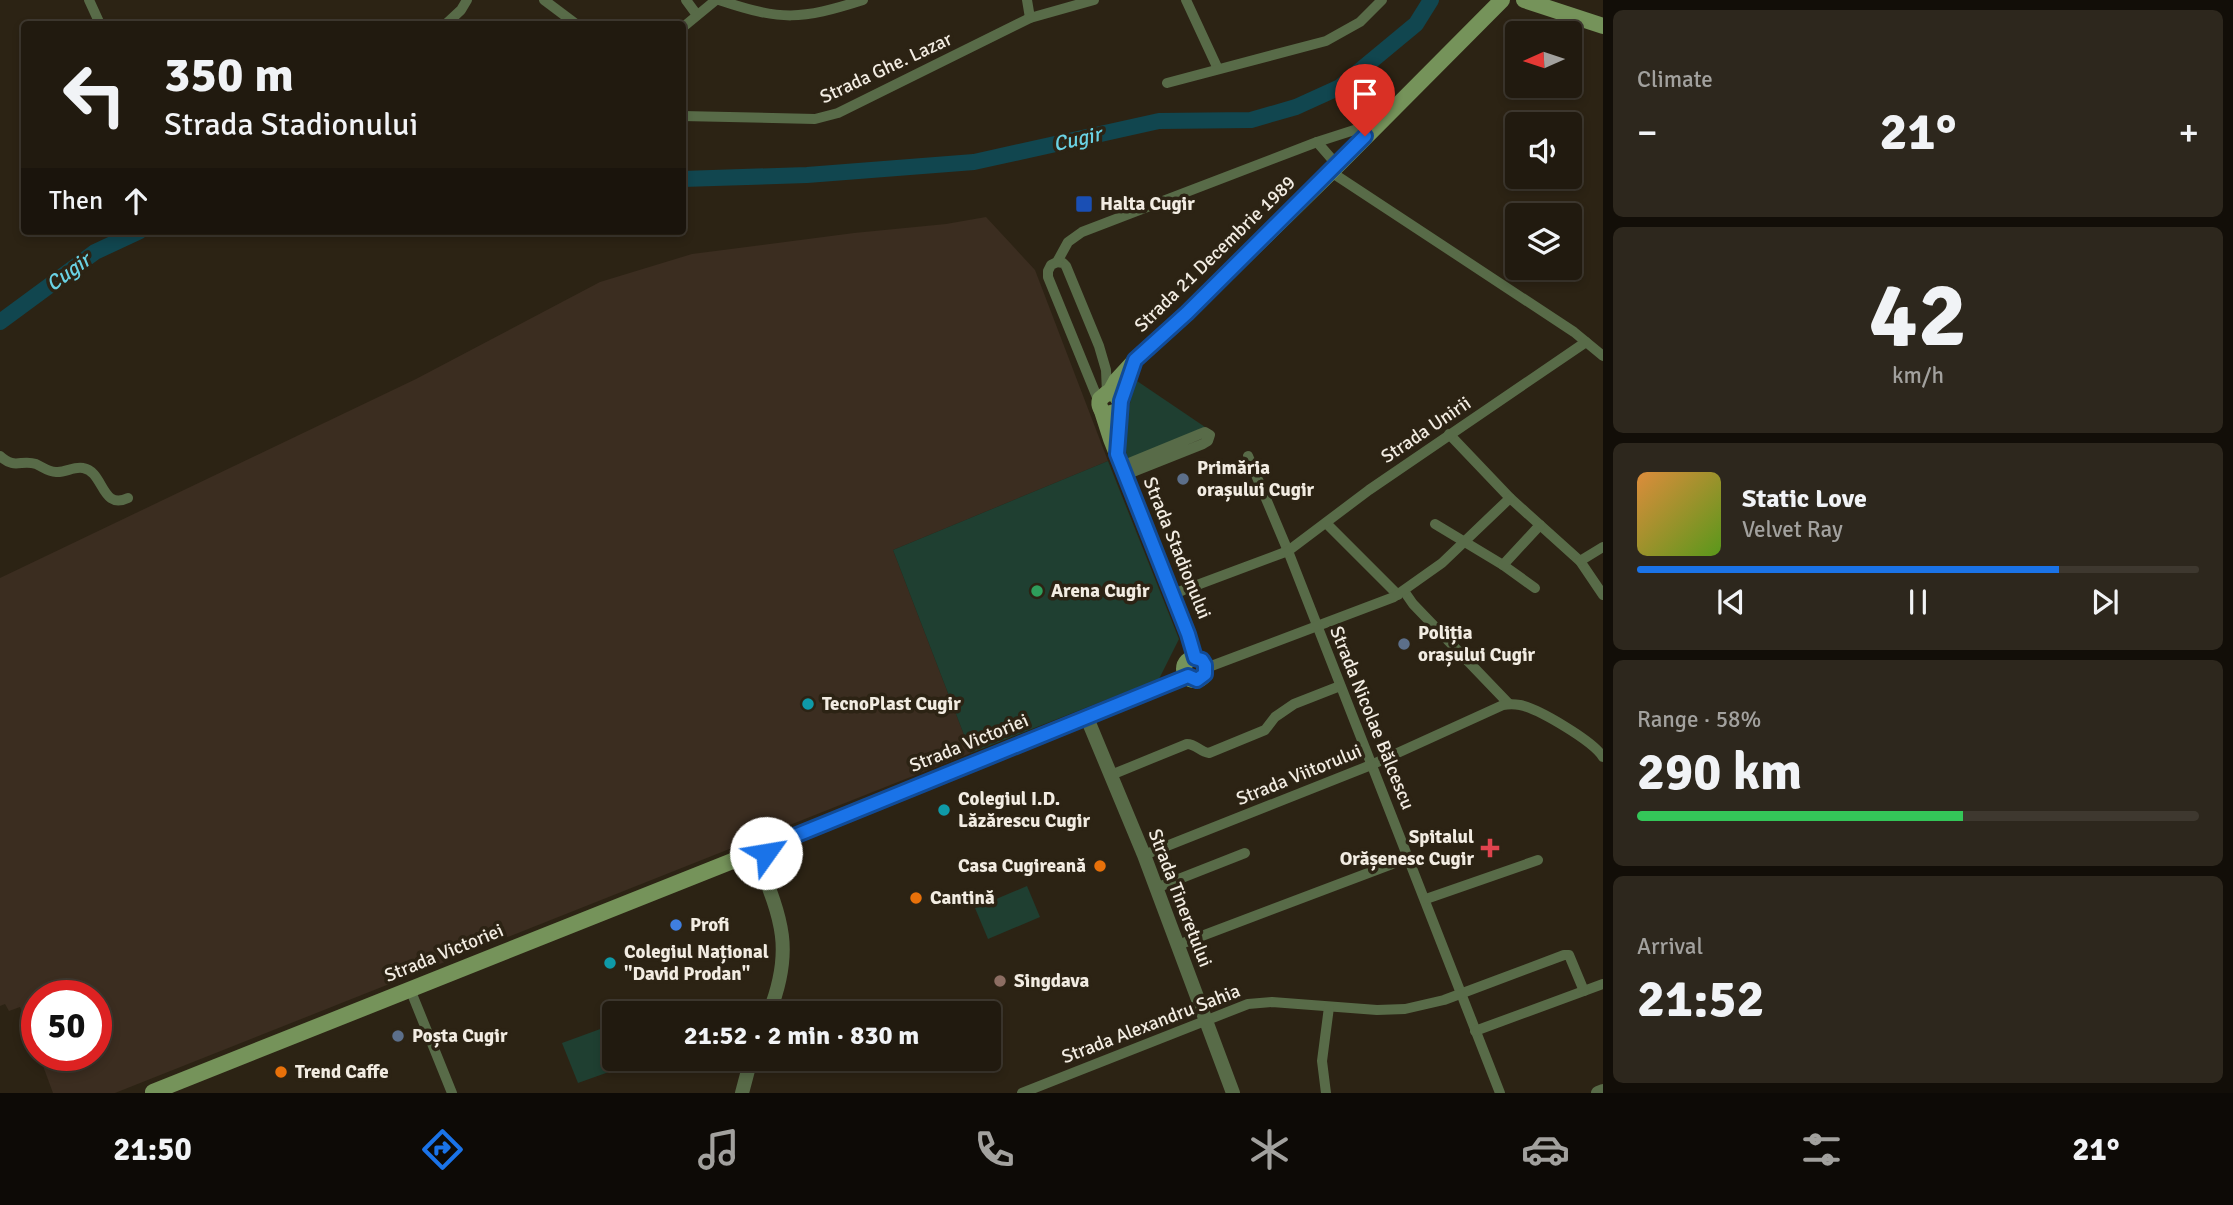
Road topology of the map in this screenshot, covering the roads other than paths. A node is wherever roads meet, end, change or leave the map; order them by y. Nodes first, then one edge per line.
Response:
1 (89, 0) edge
2 (467, 0) edge
3 (544, 0) edge
4 (686, 0) edge
5 (718, 0) edge
6 (863, 0) edge
7 (1027, 0) edge
8 (1094, 0) edge
9 (1186, 0) edge
10 (1382, 0) edge
11 (1502, 0) edge
12 (1524, 0) edge
13 (697, 15) junction
14 (1030, 18) junction
15 (99, 21) edge
16 (449, 21) edge
17 (572, 21) edge
18 (686, 24) edge
19 (1603, 26) edge
20 (1218, 69) junction
21 (1167, 83) dead end
22 (686, 116) edge
23 (1379, 122) junction
24 (1317, 142) junction
25 (1334, 168) junction
26 (1057, 262) junction
27 (1586, 342) junction
28 (1603, 356) edge
29 (1110, 401) junction
30 (1449, 434) junction
31 (1201, 439) dead end
32 (0, 456) edge
33 (1248, 456) dead end
34 (1121, 465) junction
35 (128, 498) dead end
36 (1510, 498) junction
37 (1326, 523) junction
38 (1436, 524) dead end
39 (1540, 525) junction
40 (1464, 542) junction
41 (1603, 547) edge
42 (1288, 551) junction
43 (1580, 561) junction
44 (1503, 565) junction
45 (1535, 588) dead end
46 (1401, 593) junction
47 (1172, 594) junction
48 (1603, 595) edge
49 (1317, 627) junction
50 (1201, 663) junction
51 (1340, 686) junction
52 (1506, 705) junction
53 (1087, 718) junction
54 (1603, 757) edge
55 (1371, 765) junction
56 (1111, 775) junction
57 (1245, 853) dead end
58 (758, 854) junction
59 (1143, 855) junction
60 (1408, 858) junction
61 (1538, 860) dead end
62 (1156, 888) junction
63 (1426, 900) junction
64 (1178, 945) junction
65 (1603, 984) edge
66 (410, 989) junction
67 (1584, 991) junction
68 (1461, 993) junction
69 (773, 1001) edge
70 (1329, 1007) junction
71 (1206, 1020) junction
72 (1475, 1031) junction
73 (748, 1071) edge
74 (149, 1093) edge
75 (452, 1093) edge
76 (742, 1093) edge
77 (1022, 1093) edge
78 (1233, 1093) edge
79 (1326, 1093) edge
80 (1500, 1093) edge

1 - 15 street
2 - 16 street
3 - 17 street
4 - 13 street
5 - 6 street
5 - 13 street
7 - 14 street
8 - 14 street, Strada Ghe. Lazar
9 - 20 street
10 - 20 street
11 - 23 main road, Strada 21 Decembrie 1989
12 - 19 main road
13 - 18 street
14 - 22 street, Strada Ghe. Lazar
20 - 21 street
23 - 24 street
23 - 25 main road, Strada 21 Decembrie 1989
24 - 25 street
24 - 26 street
25 - 27 street
25 - 29 main road, Strada 21 Decembrie 1989
26 - 29 street, Strada Stadionului
26 - 29 street
27 - 28 street
27 - 30 street, Strada Unirii
29 - 34 main road, Strada Stadionului
30 - 36 street
30 - 37 street, Strada Unirii
31 - 34 street
32 - 35 street
33 - 42 street, Strada Nicolae Bălcescu
34 - 47 main road, Strada Stadionului
36 - 39 street
36 - 40 street
37 - 42 street, Strada Unirii
37 - 46 street
38 - 40 street
39 - 43 street
39 - 44 street
40 - 44 street
40 - 46 street
41 - 43 street
42 - 47 street, Strada Unirii
42 - 49 street, Strada Nicolae Bălcescu
43 - 48 street
44 - 45 street
46 - 49 street
46 - 52 street
47 - 50 main road, Strada Stadionului
49 - 50 street
49 - 51 street, Strada Nicolae Bălcescu
50 - 53 main road, Strada Victoriei
51 - 55 street, Strada Nicolae Bălcescu
51 - 56 street
52 - 54 street
52 - 55 street, Strada Viitorului
53 - 56 street, Strada Tineretului
53 - 58 main road, Strada Victoriei
55 - 59 street, Strada Viitorului
55 - 60 street, Strada Nicolae Bălcescu
56 - 59 street, Strada Tineretului
57 - 62 street
58 - 66 main road, Strada Victoriei
58 - 69 street
59 - 62 street, Strada Tineretului
60 - 63 street, Strada Nicolae Bălcescu
60 - 64 street
61 - 63 street
62 - 64 street, Strada Tineretului
63 - 68 street, Strada Nicolae Bălcescu
64 - 71 street, Strada Tineretului
65 - 67 street
66 - 74 main road, Strada Victoriei
66 - 75 street
67 - 68 street, Strada Alexandru Sahia
67 - 72 street
68 - 70 street, Strada Alexandru Sahia
68 - 72 street, Strada Nicolae Bălcescu
70 - 71 street, Strada Alexandru Sahia
70 - 79 street
71 - 77 street, Strada Alexandru Sahia
71 - 78 street, Strada Tineretului
72 - 80 street, Strada Nicolae Bălcescu
73 - 76 street

